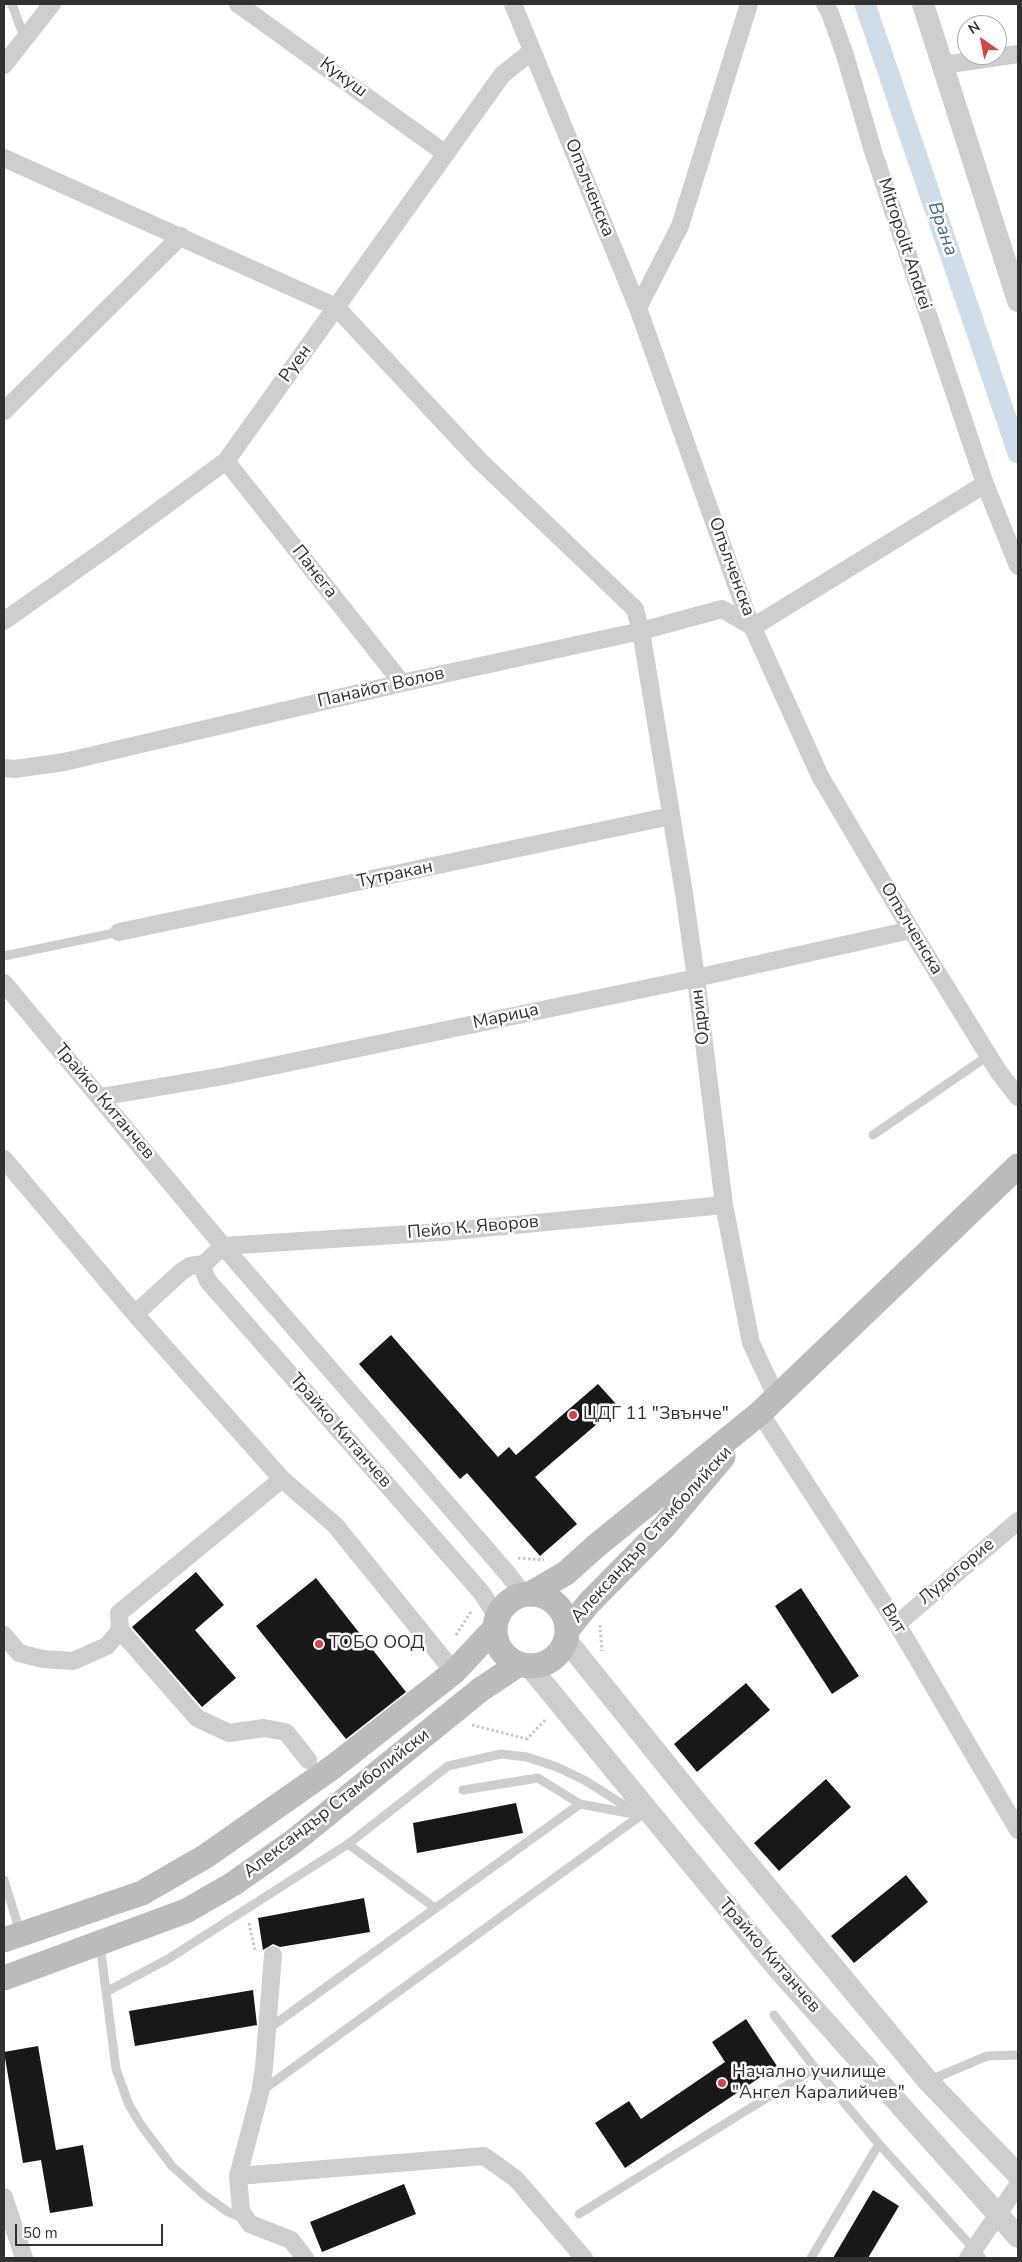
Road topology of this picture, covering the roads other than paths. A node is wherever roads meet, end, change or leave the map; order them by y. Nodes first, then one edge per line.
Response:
1 (12, 4) edge
2 (52, 4) edge
3 (238, 4) edge
4 (513, 4) edge
5 (749, 4) edge
6 (825, 4) edge
7 (923, 4) edge
8 (28, 35) junction
9 (532, 51) junction
10 (1018, 54) edge
11 (4, 65) edge
12 (943, 65) junction
13 (446, 154) junction
14 (4, 158) edge
15 (181, 236) junction
16 (1018, 302) edge
17 (336, 307) junction
18 (638, 308) junction
19 (4, 411) edge
20 (226, 461) junction
21 (985, 484) junction
22 (1018, 566) edge
23 (4, 621) edge
24 (753, 627) junction
25 (641, 631) junction
26 (402, 683) junction
27 (4, 768) edge
28 (671, 816) junction
29 (911, 930) junction
30 (119, 932) joint
31 (4, 956) edge
32 (696, 978) junction
33 (4, 983) edge
34 (989, 1055) junction
35 (100, 1097) junction
36 (1018, 1097) edge
37 (873, 1135) dead end
38 (4, 1159) edge
39 (1018, 1166) edge
40 (724, 1205) junction
41 (223, 1246) junction
42 (204, 1264) junction
43 (135, 1314) junction
44 (769, 1406) junction
45 (282, 1479) junction
46 (1018, 1521) edge
47 (527, 1594) junction
48 (496, 1622) junction
49 (896, 1624) junction
50 (120, 1630) junction
51 (567, 1634) junction
52 (4, 1635) edge
53 (524, 1665) junction
54 (454, 1672) junction
55 (308, 1760) dead end
56 (463, 1790) dead end
57 (580, 1804) junction
58 (644, 1813) junction
59 (1018, 1830) edge
60 (348, 1844) junction
61 (4, 1880) edge
62 (436, 1908) junction
63 (12, 1937) edge
64 (100, 1944) junction
65 (273, 1955) road end
66 (4, 1978) edge
67 (106, 1992) junction
68 (774, 2015) dead end
69 (266, 2030) junction
70 (1018, 2055) edge
71 (815, 2068) junction
72 (928, 2081) junction
73 (260, 2093) junction
74 (879, 2144) junction
75 (1018, 2175) edge
76 (238, 2176) junction
77 (1018, 2185) edge
78 (4, 2197) edge
79 (578, 2214) dead end
80 (998, 2214) junction
81 (245, 2219) junction
82 (1018, 2237) edge
83 (975, 2255) edge
84 (24, 2258) edge
85 (305, 2258) edge
86 (584, 2258) edge
87 (811, 2258) edge

1 - 8 lane
2 - 8 street
3 - 13 street, Кукуш
4 - 9 street, Опълченска
5 - 18 street
6 - 21 street, Mitropolit Andrei
7 - 12 street
8 - 11 street
9 - 13 street, Руен
9 - 18 street, Опълченска
10 - 12 street
12 - 16 street
13 - 17 street, Руен
14 - 15 street
15 - 17 street
15 - 19 street
17 - 20 street, Руен
17 - 25 street, Одрин
18 - 24 street, Опълченска
20 - 23 street, Руен
20 - 26 street, Панега
21 - 22 street, Mitropolit Andrei
21 - 24 street
24 - 25 street, Панайот Волов
24 - 29 street, Опълченска
25 - 26 street, Панайот Волов
25 - 28 street, Одрин
26 - 27 street, Панайот Волов
28 - 30 street, Тутракан
28 - 32 street, Одрин
29 - 32 street, Марица
29 - 34 street, Опълченска
30 - 31 lane
32 - 35 street, Марица
32 - 40 street, Одрин
33 - 35 street, Трайко Китанчев
34 - 36 street, Опълченска
34 - 37 lane
35 - 41 street, Трайко Китанчев
38 - 43 street
39 - 44 main road, Александър Стамболийски
40 - 41 street, Пейо К. Яворов
40 - 44 street, Одрин
41 - 42 street
41 - 47 street, Трайко Китанчев
42 - 43 street
42 - 48 street, Трайко Китанчев
43 - 45 street
44 - 47 main road, Александър Стамболийски
44 - 49 street, Вит
44 - 51 main road, Александър Стамболийски
45 - 50 street
45 - 54 street
46 - 49 street, Лудогорие
47 - 48 main road, Александър Стамболийски
47 - 51 main road, Александър Стамболийски
48 - 53 main road
48 - 54 main road, Александър Стамболийски
49 - 59 street, Вит
50 - 52 street
50 - 55 street
51 - 53 main road, Александър Стамболийски
51 - 72 street
53 - 58 street, Трайко Китанчев
53 - 64 main road, Александър Стамболийски
54 - 63 main road, Александър Стамболийски
56 - 57 lane
57 - 58 lane
57 - 62 lane
58 - 60 lane
58 - 73 lane
58 - 80 street, Трайко Китанчев
60 - 62 lane
60 - 67 lane
61 - 63 lane
62 - 69 lane
64 - 66 main road, Александър Стамболийски
64 - 67 lane
65 - 69 street
67 - 81 lane
68 - 71 lane
69 - 73 street
70 - 72 lane
71 - 74 lane
71 - 79 lane
72 - 75 street
73 - 76 street
74 - 83 lane
74 - 87 lane
76 - 81 street
76 - 86 street
77 - 80 street
78 - 84 street
80 - 82 street, Трайко Китанчев
80 - 83 street
81 - 85 street

